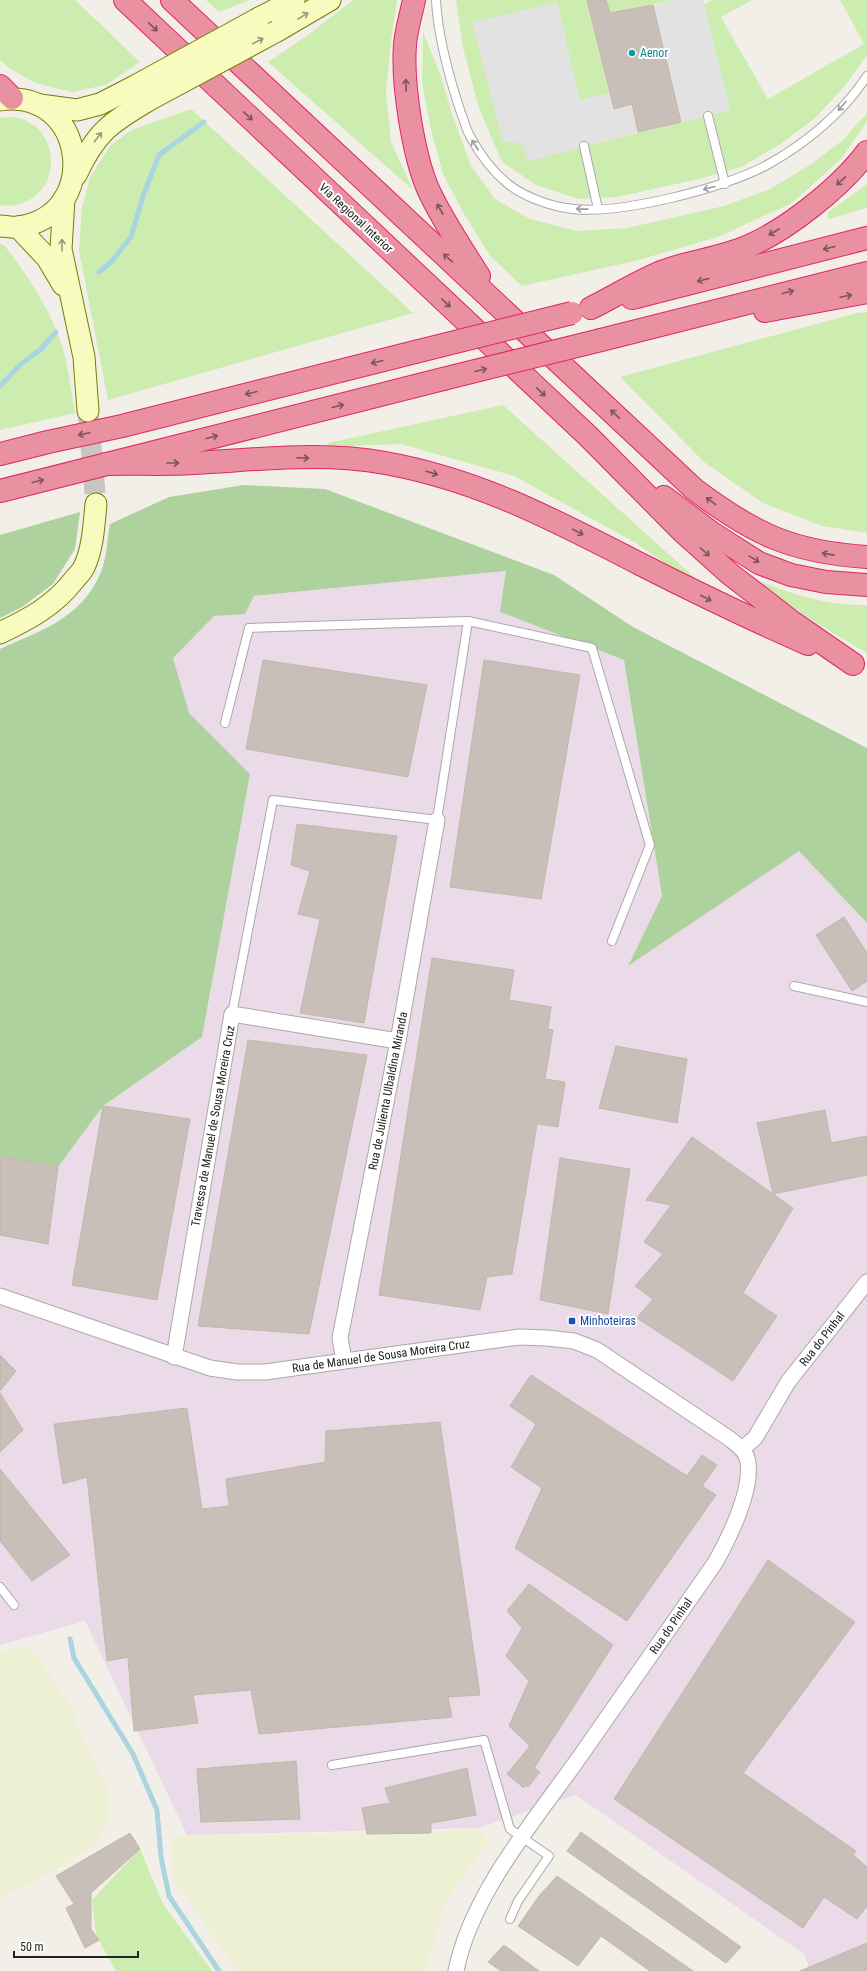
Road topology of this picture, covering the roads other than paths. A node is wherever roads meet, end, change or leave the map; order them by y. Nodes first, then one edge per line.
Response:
1 (124, 0) edge
2 (172, 0) edge
3 (294, 0) edge
4 (330, 0) edge
5 (414, 0) edge
6 (436, 0) edge
7 (867, 76) edge
8 (142, 93) junction
9 (4, 95) edge
10 (40, 105) junction
11 (708, 116) dead end
12 (584, 146) dead end
13 (867, 152) edge
14 (725, 184) junction
15 (68, 191) junction
16 (598, 209) junction
17 (9, 227) edge
18 (867, 238) edge
19 (867, 273) edge
20 (867, 292) edge
21 (70, 297) junction
22 (496, 302) junction
23 (581, 310) junction
24 (601, 340) junction
25 (88, 411) tunnel mouth
26 (588, 436) junction
27 (0, 454) edge
28 (106, 464) junction
29 (0, 491) edge
30 (96, 504) tunnel mouth
31 (867, 557) edge
32 (867, 585) edge
33 (468, 621) junction
34 (0, 633) edge
35 (860, 668) edge
36 (225, 723) dead end
37 (437, 820) junction
38 (612, 941) dead end
39 (794, 986) dead end
40 (867, 1002) edge
41 (232, 1014) junction
42 (398, 1041) junction
43 (867, 1282) edge
44 (0, 1296) edge
45 (174, 1357) junction
46 (344, 1361) junction
47 (742, 1449) junction
48 (0, 1587) edge
49 (14, 1604) dead end
50 (332, 1765) dead end
51 (522, 1838) junction
52 (510, 1919) dead end
53 (456, 1971) edge

1 -> 26 highway, Via Regional Interior
22 -> 2 highway
3 - 8 main road, bridge
8 -> 4 main road, bridge
22 -> 5 highway
16 -> 6 lane
7 -> 14 lane
8 - 10 main road
15 -> 8 main road
9 - 10 main road
10 - 15 main road
11 - 14 lane
12 - 16 lane
13 -> 23 highway
14 -> 16 lane
15 - 17 main road
21 -> 15 main road
17 - 21 main road
18 -> 23 highway
24 -> 19 highway
24 -> 20 highway
21 - 25 main road
31 -> 22 highway
23 -> 27 highway, bridge
28 -> 24 highway, bridge
26 -> 32 highway
26 -> 35 highway
29 -> 28 highway
28 -> 35 highway
30 - 34 main road
33 - 36 lane
33 - 37 lane
33 - 38 lane
37 - 41 lane
37 - 42 street, Rua de Julienta Ulbaldina Miranda
39 - 40 lane
41 - 42 street, Travessa de Manuel de Sousa Moreira Cruz
41 - 45 street, Travessa de Manuel de Sousa Moreira Cruz
42 - 46 street, Rua de Julienta Ulbaldina Miranda
43 - 47 street, Rua do Pinhal
44 - 45 street, Rua de Manuel de Sousa Moreira Cruz
45 - 46 street, Rua de Manuel de Sousa Moreira Cruz
46 - 47 street, Rua de Manuel de Sousa Moreira Cruz
47 - 51 street, Rua do Pinhal
48 - 49 lane
50 - 51 lane
51 - 52 lane
51 - 53 street, Rua do Pinhal

